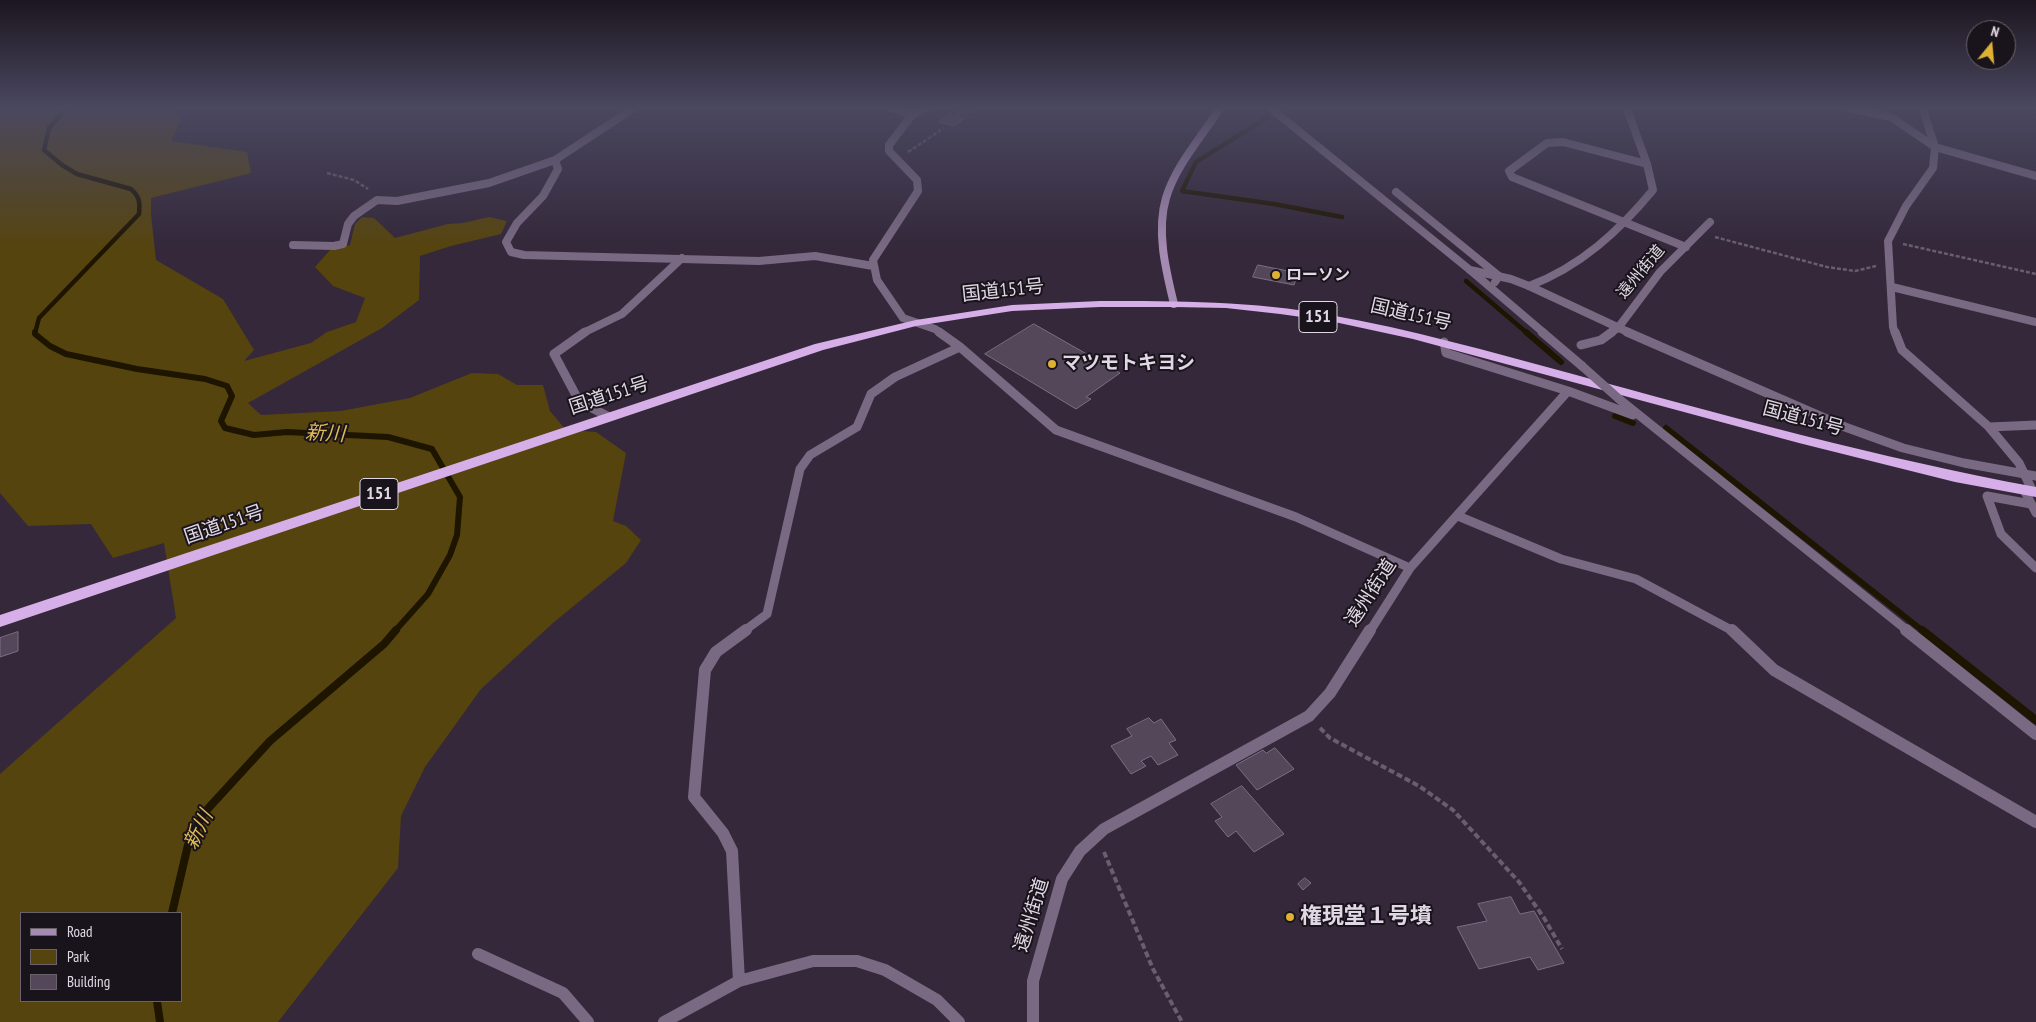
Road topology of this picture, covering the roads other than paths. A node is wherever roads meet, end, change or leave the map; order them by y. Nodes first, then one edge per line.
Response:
1 (565, 154) edge
2 (892, 154) edge
3 (1190, 154) edge
4 (1327, 154) edge
5 (1531, 154) edge
6 (1608, 154) edge
7 (1644, 154) edge
8 (1934, 154) edge
9 (1958, 154) edge
10 (555, 160) junction
11 (1648, 164) junction
12 (2036, 176) edge
13 (1396, 192) dead end
14 (1623, 222) junction
15 (1710, 222) dead end
16 (293, 245) dead end
17 (1686, 247) junction
18 (682, 258) junction
19 (873, 266) junction
20 (1470, 270) junction
21 (1497, 279) junction
22 (1529, 286) junction
23 (1892, 287) junction
24 (1174, 304) junction
25 (916, 322) junction
26 (2036, 322) edge
27 (1618, 328) junction
28 (1444, 342) junction
29 (1581, 345) dead end
30 (960, 347) junction
31 (1568, 391) junction
32 (609, 417) junction
33 (1641, 418) junction
34 (2036, 425) edge
35 (1989, 426) junction
36 (2031, 475) edge
37 (2032, 498) edge
38 (1458, 516) junction
39 (1410, 568) junction
40 (2036, 568) edge
41 (0, 622) edge
42 (2036, 734) edge
43 (2036, 822) edge
44 (478, 954) dead end
45 (740, 981) junction
46 (588, 1022) edge
47 (664, 1022) edge
48 (959, 1022) edge
49 (1033, 1022) edge

1 - 10 street
2 - 19 street
3 - 24 main road
4 - 20 street
5 - 14 street, 遠州街道
6 - 11 street, 遠州街道
7 - 11 street
8 - 23 street
9 - 12 street
10 - 16 street
10 - 18 street
11 - 14 street
13 - 21 street
14 - 17 street, 遠州街道
14 - 22 street
15 - 17 street
17 - 27 street, 遠州街道
18 - 19 street
18 - 32 street
19 - 25 street
20 - 21 street
20 - 33 street, bridge
21 - 22 street
22 - 27 street
23 - 26 street
23 - 35 street
24 - 25 highway, 国道151号 / 151
24 - 28 highway, 国道151号 / 151
25 - 30 street
25 - 32 highway, 国道151号 / 151
27 - 29 street, 遠州街道
27 - 36 street
28 - 31 street
28 - 37 highway, 国道151号 / 151
30 - 39 street
30 - 45 street
31 - 33 street
31 - 38 street, 遠州街道
32 - 41 highway, 国道151号 / 151
33 - 42 street
34 - 35 street
35 - 36 street
36 - 37 street
37 - 40 street
38 - 39 street, 遠州街道
38 - 43 street
39 - 49 street, 遠州街道
44 - 46 street
45 - 47 street
45 - 48 street

